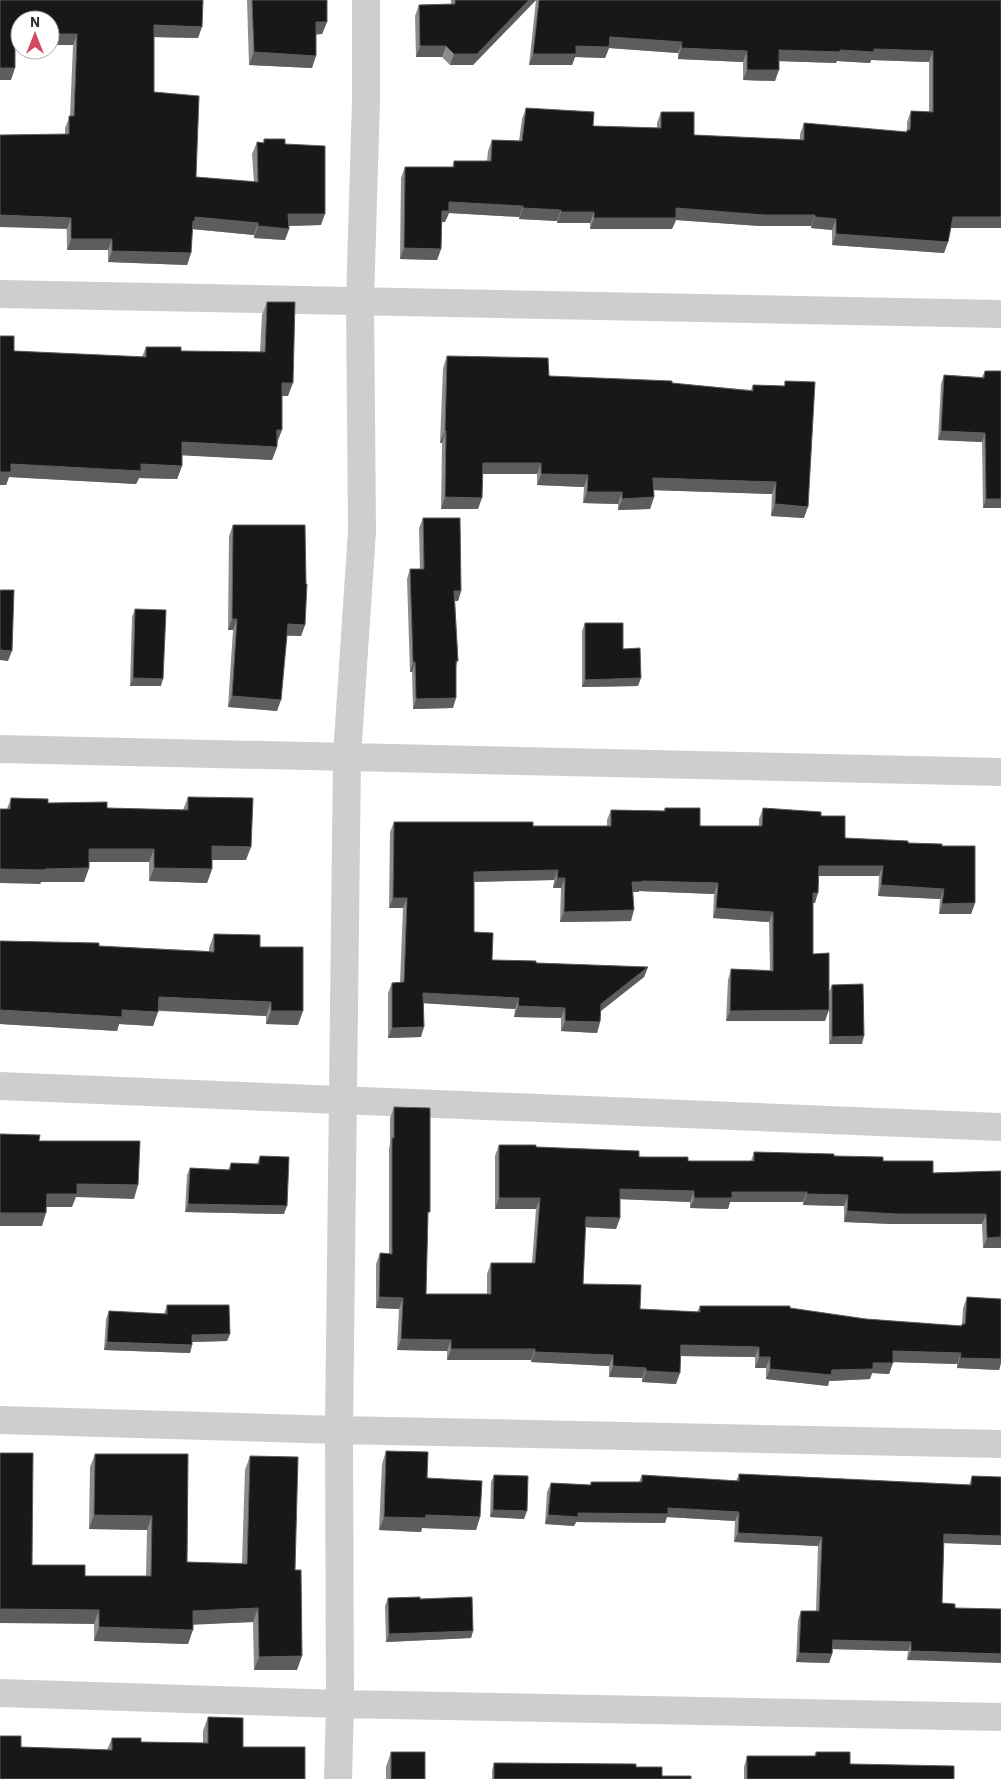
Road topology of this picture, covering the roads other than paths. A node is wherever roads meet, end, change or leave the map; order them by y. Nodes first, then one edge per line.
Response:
1 (366, 0) edge
2 (0, 294) edge
3 (360, 301) junction
4 (1001, 314) edge
5 (0, 749) edge
6 (346, 756) junction
7 (1001, 772) edge
8 (0, 1086) edge
9 (342, 1099) junction
10 (1001, 1126) edge
11 (0, 1420) edge
12 (338, 1430) junction
13 (1001, 1444) edge
14 (0, 1693) edge
15 (340, 1704) junction
16 (1001, 1717) edge
17 (338, 1779) edge

1 - 3 street
2 - 3 street
3 - 4 street
3 - 6 street
5 - 6 street
6 - 7 street
6 - 9 street
8 - 9 street
9 - 10 street
9 - 12 street
11 - 12 street
12 - 13 street
12 - 15 street
14 - 15 street
15 - 16 street
15 - 17 street

